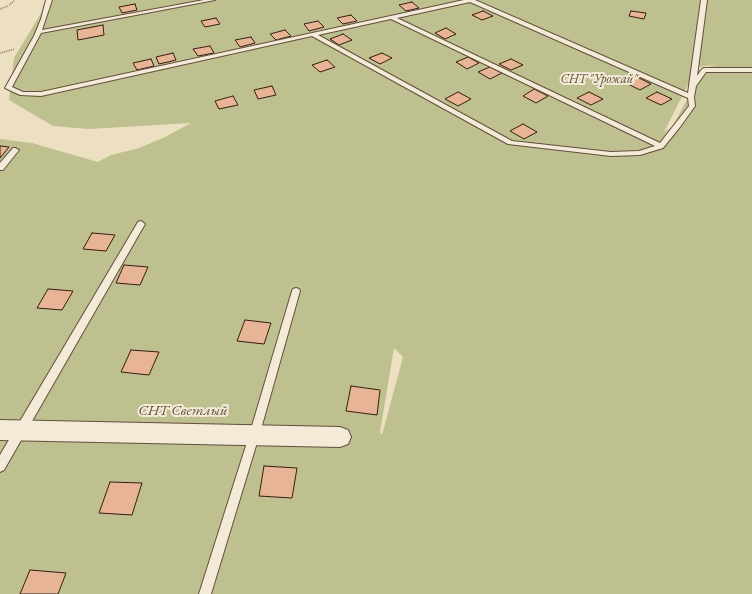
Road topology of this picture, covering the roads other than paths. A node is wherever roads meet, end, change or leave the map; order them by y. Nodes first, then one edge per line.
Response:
1 (49, 0) edge
2 (212, 0) edge
3 (704, 0) edge
4 (391, 18) junction
5 (39, 32) junction
6 (314, 35) junction
7 (752, 70) edge
8 (691, 97) junction
9 (661, 146) junction
10 (15, 150) dead end
11 (0, 168) edge
12 (141, 224) dead end
13 (296, 291) dead end
14 (0, 430) edge
15 (21, 430) junction
16 (254, 436) junction
17 (340, 437) dead end
18 (0, 466) edge
19 (205, 594) edge

1 - 5 lane
2 - 5 lane
3 - 8 lane
4 - 6 lane
4 - 8 lane
4 - 9 lane
5 - 6 lane
6 - 9 lane
7 - 8 lane
8 - 9 lane
10 - 11 lane
12 - 15 lane
13 - 16 lane
14 - 15 street
15 - 16 street
15 - 18 lane
16 - 17 street
16 - 19 lane

